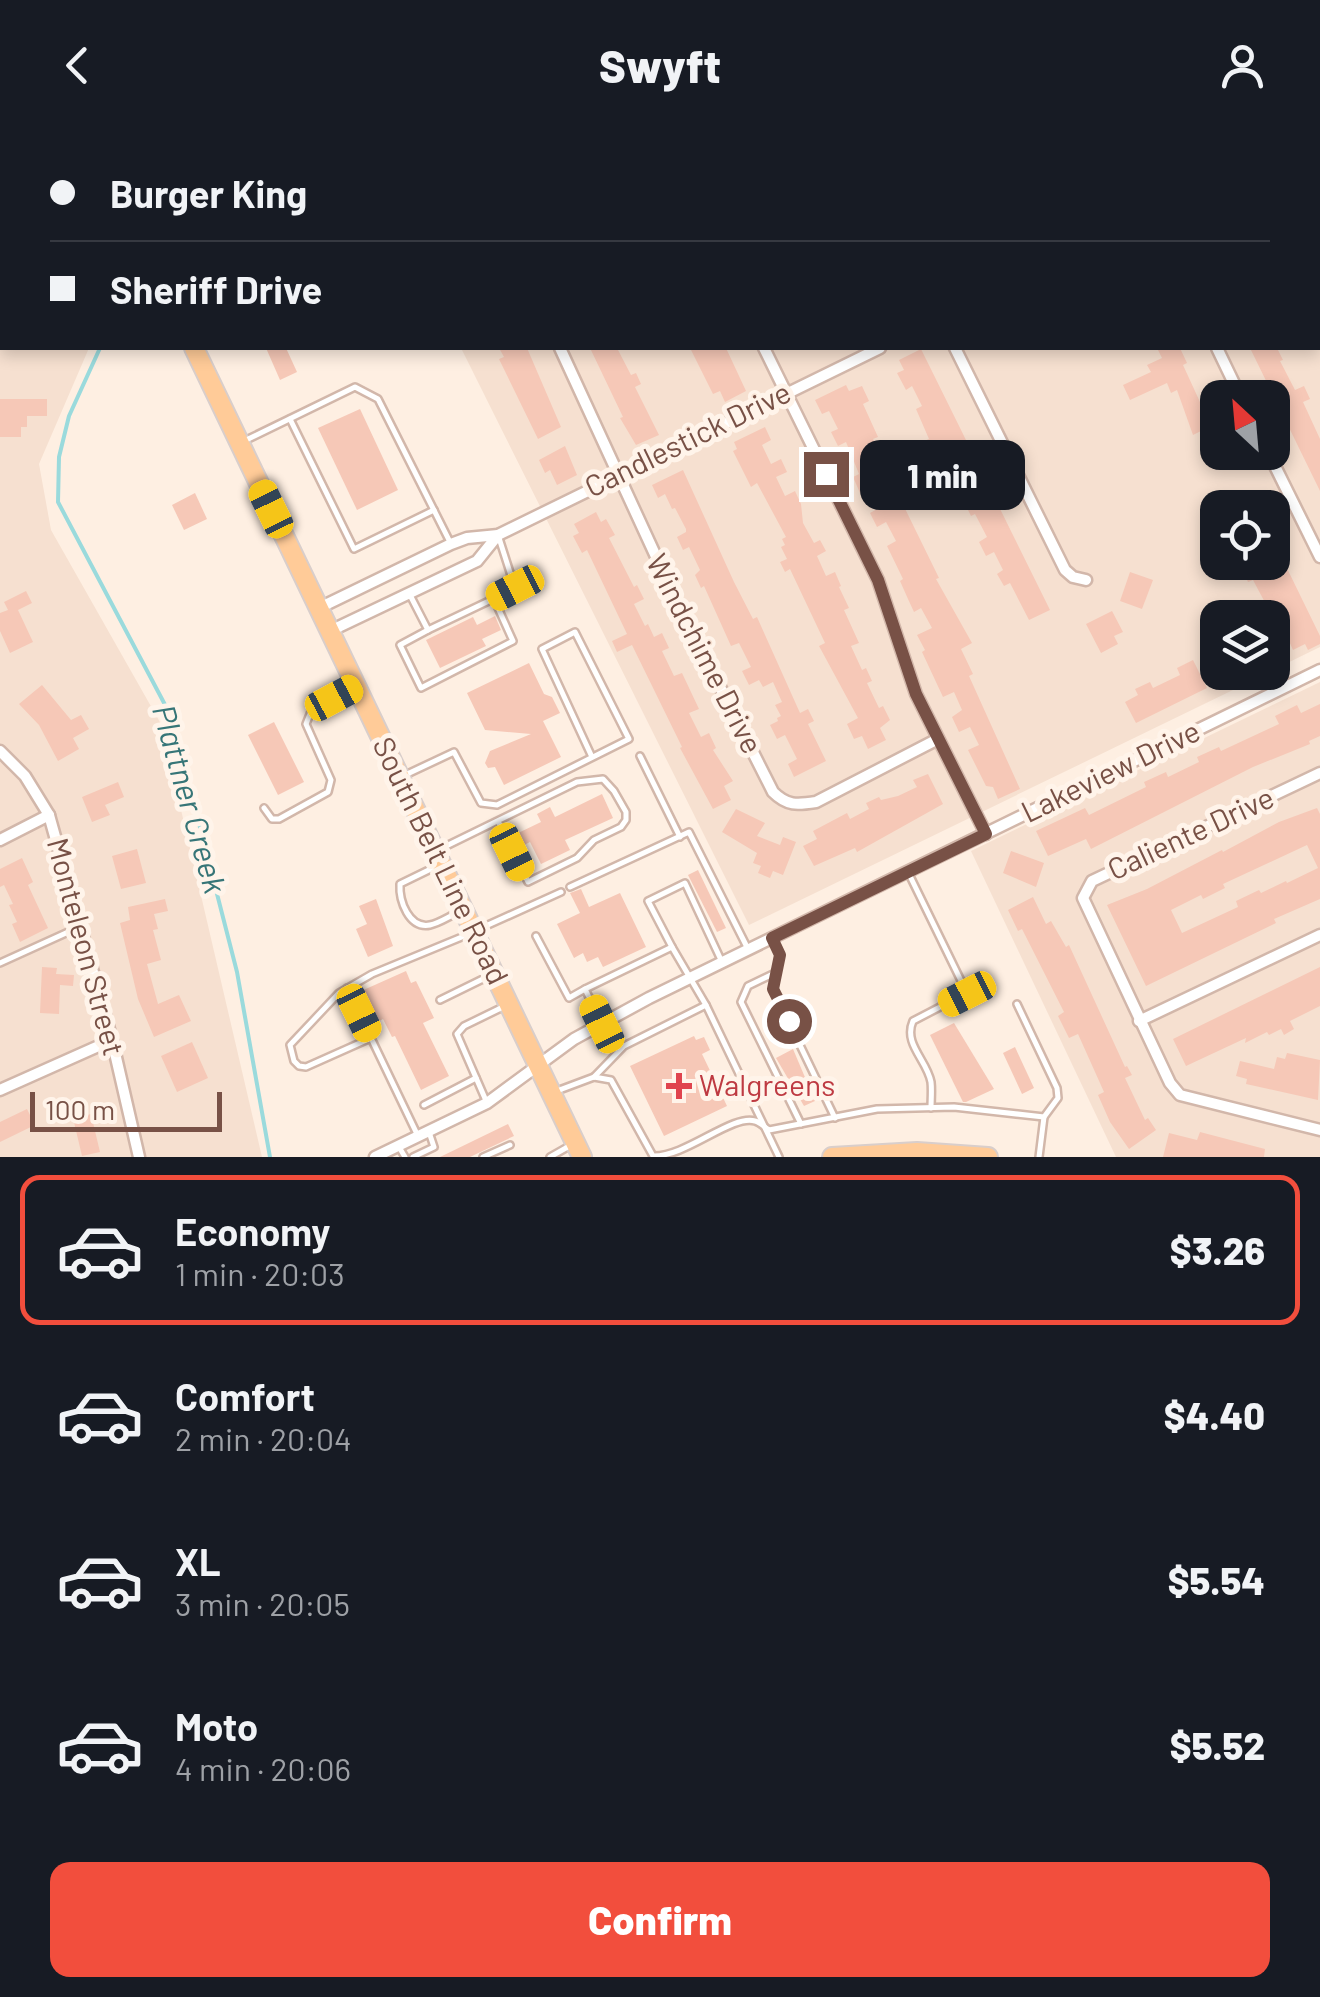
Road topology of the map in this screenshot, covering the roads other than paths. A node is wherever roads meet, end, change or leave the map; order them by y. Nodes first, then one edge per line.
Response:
1 (195, 350) edge
2 (561, 350) edge
3 (765, 350) edge
4 (876, 350) edge
5 (956, 350) edge
6 (1218, 350) edge
7 (1232, 380) edge
8 (786, 392) junction
9 (290, 419) junction
10 (239, 443) junction
11 (1277, 470) edge
12 (616, 475) junction
13 (434, 510) junction
14 (498, 536) junction
15 (451, 544) junction
16 (1320, 556) edge
17 (1086, 580) dead end
18 (409, 593) junction
19 (494, 599) junction
20 (319, 608) junction
21 (428, 630) junction
22 (330, 631) junction
23 (1320, 670) edge
24 (356, 686) junction
25 (938, 739) junction
26 (0, 751) edge
27 (640, 756) dead end
28 (592, 757) junction
29 (1320, 773) edge
30 (400, 778) junction
31 (264, 808) dead end
32 (50, 816) junction
33 (498, 821) junction
34 (986, 834) junction
35 (680, 836) junction
36 (0, 840) edge
37 (438, 858) junction
38 (908, 872) junction
39 (570, 887) dead end
40 (560, 892) dead end
41 (463, 910) junction
42 (80, 926) junction
43 (474, 932) junction
44 (1320, 935) edge
45 (536, 936) dead end
46 (772, 938) junction
47 (672, 947) junction
48 (749, 950) junction
49 (0, 963) edge
50 (722, 963) junction
51 (777, 972) junction
52 (494, 974) junction
53 (692, 977) junction
54 (347, 988) junction
55 (585, 990) junction
56 (440, 1000) dead end
57 (508, 1004) junction
58 (706, 1004) junction
59 (1018, 1004) dead end
60 (1139, 1020) junction
61 (602, 1024) junction
62 (370, 1038) junction
63 (112, 1040) junction
64 (536, 1064) junction
65 (594, 1077) junction
66 (476, 1078) junction
67 (0, 1090) edge
68 (551, 1093) junction
69 (487, 1102) junction
70 (424, 1105) dead end
71 (931, 1108) junction
72 (1044, 1117) junction
73 (834, 1118) junction
74 (801, 1124) junction
75 (769, 1130) junction
76 (1320, 1130) edge
77 (423, 1134) junction
78 (510, 1145) dead end
79 (579, 1150) edge
80 (402, 1152) edge
81 (139, 1157) edge
82 (375, 1157) edge
83 (413, 1157) edge
84 (483, 1157) edge
85 (550, 1157) edge
86 (779, 1157) edge
87 (832, 1157) edge
88 (988, 1157) edge
89 (1040, 1157) edge

1 - 10 main road, South Belt Line Road
2 - 12 street, Windchime Drive
3 - 8 street
4 - 8 street, Candlestick Drive
5 - 17 street
6 - 7 street
8 - 12 street, Candlestick Drive
8 - 25 street
9 - 10 lane
9 - 13 lane
9 - 13 lane
10 - 20 main road, South Belt Line Road
11 - 16 street
12 - 14 street, Candlestick Drive
12 - 25 street, Windchime Drive
13 - 15 lane
14 - 15 street, Candlestick Drive
14 - 18 street, Candlestick Drive
14 - 19 lane
15 - 20 street, Candlestick Drive
18 - 21 lane
18 - 22 street, Candlestick Drive
19 - 21 lane
19 - 21 lane
20 - 22 main road, South Belt Line Road
22 - 24 main road, South Belt Line Road
23 - 34 street, Lakeview Drive
24 - 30 main road, South Belt Line Road
24 - 31 lane
25 - 34 street
26 - 32 street, Monteleon Street
27 - 35 lane
28 - 28 lane
28 - 30 lane
29 - 60 street, Caliente Drive
30 - 37 main road, South Belt Line Road
32 - 36 street
32 - 42 street, Monteleon Street
33 - 33 lane
33 - 37 lane
34 - 38 street, Lakeview Drive
35 - 39 lane
35 - 48 lane
37 - 41 main road, South Belt Line Road
37 - 41 lane
38 - 46 street, Lakeview Drive
38 - 71 lane
40 - 43 lane
41 - 43 main road, South Belt Line Road
42 - 49 lane
42 - 63 street, Monteleon Street
43 - 52 main road, South Belt Line Road
43 - 54 lane
44 - 60 street
45 - 55 lane
46 - 48 street, Lakeview Drive
46 - 51 lane
47 - 50 lane
47 - 53 lane
47 - 55 lane
48 - 50 street, Lakeview Drive
50 - 53 street, Lakeview Drive
51 - 73 lane
51 - 74 lane
52 - 56 lane
52 - 57 main road, South Belt Line Road
53 - 58 lane
53 - 61 street, Lakeview Drive
54 - 62 lane
54 - 62 lane
55 - 61 lane
57 - 64 main road, South Belt Line Road
57 - 66 lane
58 - 65 lane
58 - 75 lane
59 - 72 lane
60 - 76 street
61 - 64 street, Lakeview Drive
62 - 77 lane
63 - 67 street
63 - 81 street, Monteleon Street
64 - 68 main road, South Belt Line Road
64 - 69 street, Lakeview Drive
65 - 68 lane
65 - 75 lane
66 - 69 lane
66 - 70 lane
68 - 79 main road, South Belt Line Road
69 - 77 street, Lakeview Drive
71 - 72 lane
71 - 73 lane
72 - 89 lane
73 - 74 lane
74 - 75 lane
75 - 86 lane
77 - 80 street, Lakeview Drive
77 - 83 lane
78 - 84 lane
79 - 85 lane
80 - 82 street, Lakeview Drive
87 - 88 main road

